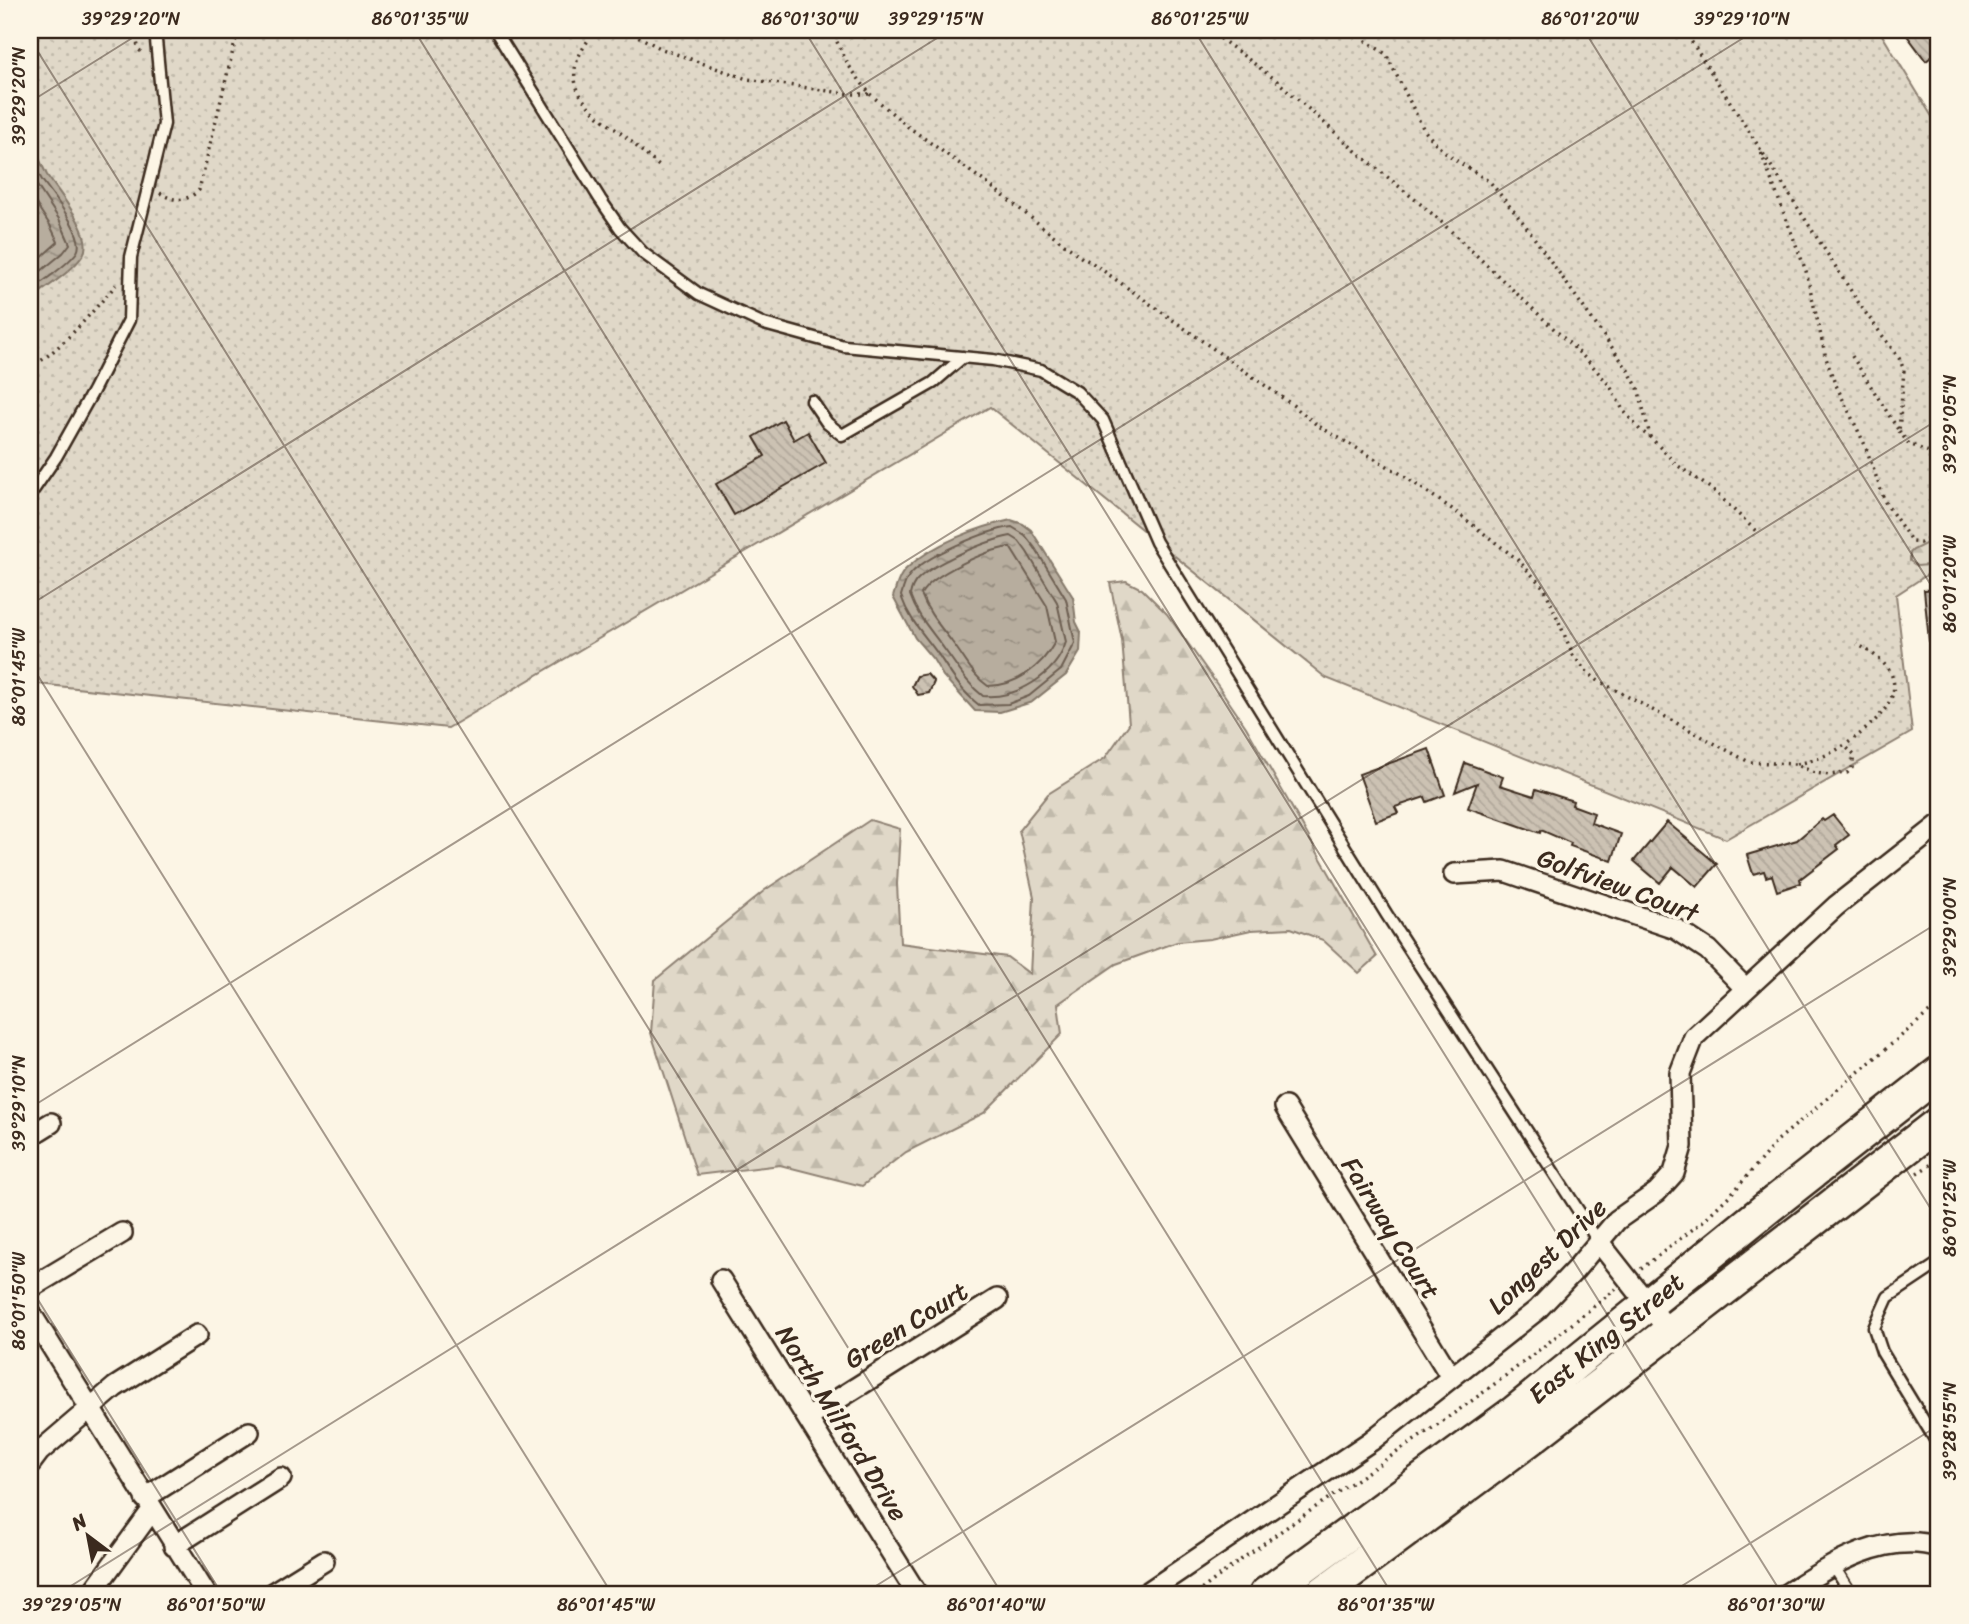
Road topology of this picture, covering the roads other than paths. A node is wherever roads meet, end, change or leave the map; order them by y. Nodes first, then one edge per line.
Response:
1 (155, 30) edge
2 (495, 30) edge
3 (963, 357) junction
4 (812, 401) dead end
5 (30, 495) edge
6 (1939, 825) edge
7 (1454, 874) dead end
8 (1745, 988) junction
9 (1939, 1073) edge
10 (1285, 1107) dead end
11 (51, 1123) dead end
12 (1939, 1123) edge
13 (30, 1136) edge
14 (122, 1233) dead end
15 (1598, 1241) junction
16 (1939, 1263) edge
17 (721, 1280) dead end
18 (30, 1288) edge
19 (997, 1299) dead end
20 (1648, 1304) junction
21 (30, 1312) edge
22 (1669, 1331) junction
23 (197, 1335) dead end
24 (1451, 1377) junction
25 (89, 1408) junction
26 (808, 1418) junction
27 (249, 1432) dead end
28 (1939, 1446) edge
29 (30, 1464) edge
30 (281, 1478) dead end
31 (148, 1504) junction
32 (174, 1546) junction
33 (1939, 1547) edge
34 (324, 1561) dead end
35 (1832, 1565) junction
36 (91, 1594) edge
37 (206, 1594) edge
38 (271, 1594) edge
39 (917, 1594) edge
40 (1145, 1594) edge
41 (1266, 1594) edge
42 (1321, 1594) edge
43 (1786, 1594) edge
44 (1852, 1594) edge

1 - 5 lane
2 - 3 lane
3 - 4 lane
3 - 15 lane
6 - 8 street, Longest Drive
7 - 8 street, Golfview Court
8 - 15 street, Longest Drive
9 - 20 main road, East King Street
10 - 24 street, Fairway Court
11 - 13 street
12 - 22 main road, East King Street
14 - 18 street
15 - 20 street
15 - 24 street, Longest Drive
16 - 28 lane
17 - 26 street, North Milford Drive
19 - 26 street, Green Court
20 - 22 street
20 - 41 main road, East King Street
21 - 25 street
22 - 42 main road, East King Street
23 - 25 street
24 - 40 street, Longest Drive
25 - 29 street
25 - 31 street
26 - 39 street, North Milford Drive
27 - 31 street
30 - 32 street
31 - 32 street
31 - 36 street
32 - 37 street
33 - 35 street
34 - 38 street
35 - 43 street
35 - 44 lane

